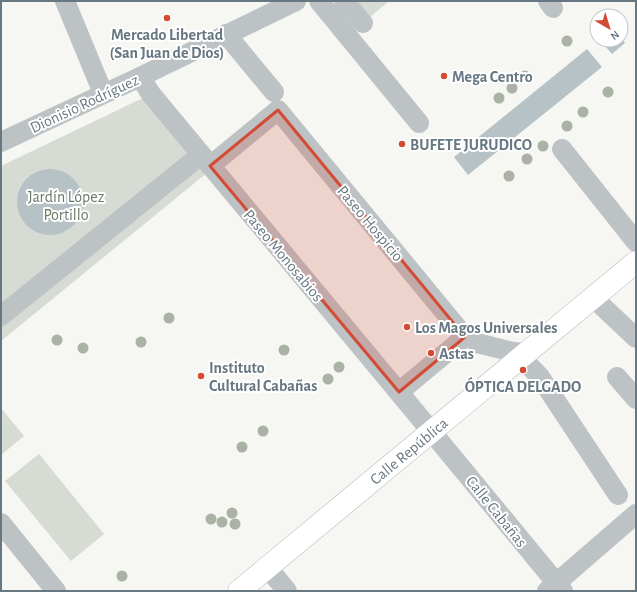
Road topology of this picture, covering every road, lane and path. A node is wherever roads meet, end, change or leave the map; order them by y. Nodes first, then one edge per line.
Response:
1 (65, 1) edge
2 (268, 1) edge
3 (296, 1) edge
4 (319, 1) edge
5 (330, 1) edge
6 (344, 1) edge
7 (226, 34) junction
8 (203, 46) junction
9 (140, 77) junction
10 (274, 92) dead end
11 (103, 93) junction
12 (419, 123) dead end
13 (1, 142) edge
14 (562, 150) dead end
15 (202, 158) junction
16 (636, 242) edge
17 (636, 249) edge
18 (636, 262) edge
19 (636, 277) edge
20 (601, 298) junction
21 (578, 310) junction
22 (1, 316) edge
23 (636, 338) edge
24 (477, 343) dead end
25 (523, 355) junction
26 (617, 378) dead end
27 (399, 392) junction
28 (636, 399) edge
29 (432, 431) junction
30 (618, 495) dead end
31 (636, 514) edge
32 (1, 523) edge
33 (267, 568) junction
34 (555, 588) edge
35 (56, 591) edge
36 (239, 591) edge
37 (287, 591) edge

1 - 11 street
2 - 8 street
3 - 7 street, Dionisio Rodríguez
4 - 12 street
5 - 6 street
7 - 8 street, Dionisio Rodríguez
7 - 10 street
8 - 9 street, Dionisio Rodríguez
9 - 11 street, Dionisio Rodríguez
9 - 15 street, Paseo Monosabios
11 - 13 street, Dionisio Rodríguez
14 - 16 street
15 - 22 street
15 - 27 street, Paseo Monosabios
15 - 27 street, Paseo Hospicio
17 - 21 main road
18 - 20 main road
19 - 20 main road
20 - 21 main road, Calle República
20 - 23 street
21 - 25 main road, Calle República
24 - 25 street
25 - 29 main road, Calle República
25 - 30 street
26 - 28 street
27 - 29 street, Paseo Monosabios
29 - 33 main road, Calle República
29 - 34 street, Calle Cabañas
31 - 34 street
32 - 35 street
33 - 36 main road, Calle República
33 - 37 street

